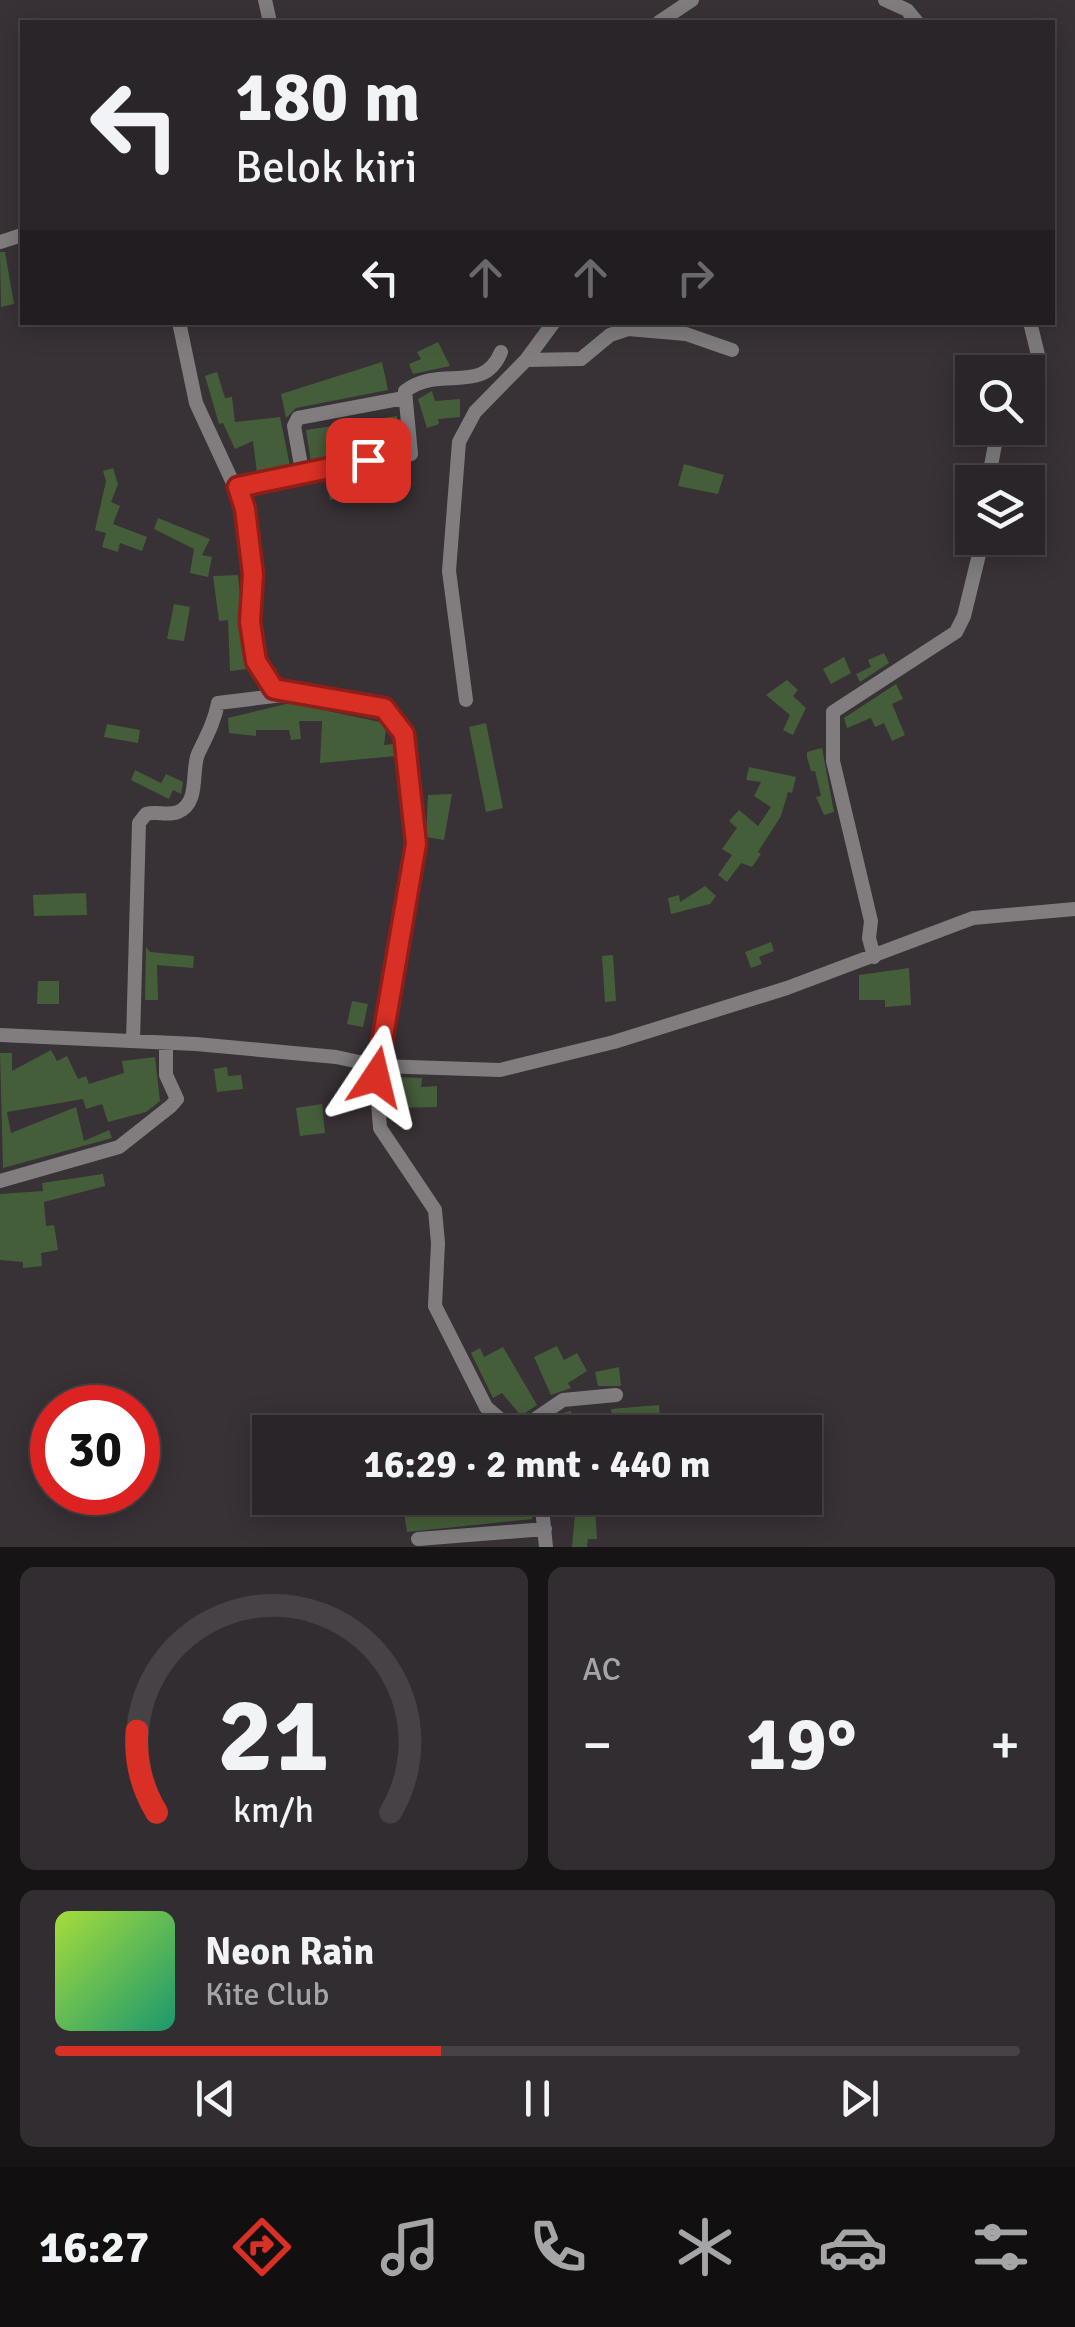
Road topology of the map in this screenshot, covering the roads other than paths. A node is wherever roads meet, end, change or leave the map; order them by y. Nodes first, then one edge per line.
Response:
1 (692, 0) edge
2 (885, 0) edge
3 (662, 20) edge
4 (916, 20) edge
5 (179, 325) edge
6 (552, 325) edge
7 (1031, 325) edge
8 (732, 350) dead end
9 (502, 352) dead end
10 (1038, 355) edge
11 (526, 360) junction
12 (404, 398) junction
13 (302, 471) junction
14 (238, 487) junction
15 (979, 555) edge
16 (299, 694) junction
17 (466, 700) dead end
18 (1075, 909) edge
19 (871, 948) junction
20 (0, 1035) edge
21 (134, 1041) junction
22 (166, 1043) junction
23 (378, 1066) junction
24 (0, 1181) edge
25 (616, 1396) dead end
26 (495, 1415) edge
27 (538, 1415) edge
28 (543, 1515) edge
29 (545, 1529) junction
30 (418, 1539) dead end
31 (546, 1547) edge

1 - 3 street
2 - 4 street
5 - 14 street
6 - 11 street
7 - 10 street
8 - 11 street
9 - 12 street
11 - 17 street
12 - 13 street
12 - 13 street
13 - 14 street
14 - 16 street
15 - 19 street
16 - 21 street
16 - 23 street
18 - 19 street
19 - 23 street
20 - 21 street
21 - 22 street
22 - 23 street
22 - 24 street
23 - 26 street
25 - 27 street
28 - 29 street
29 - 30 street
29 - 31 street

